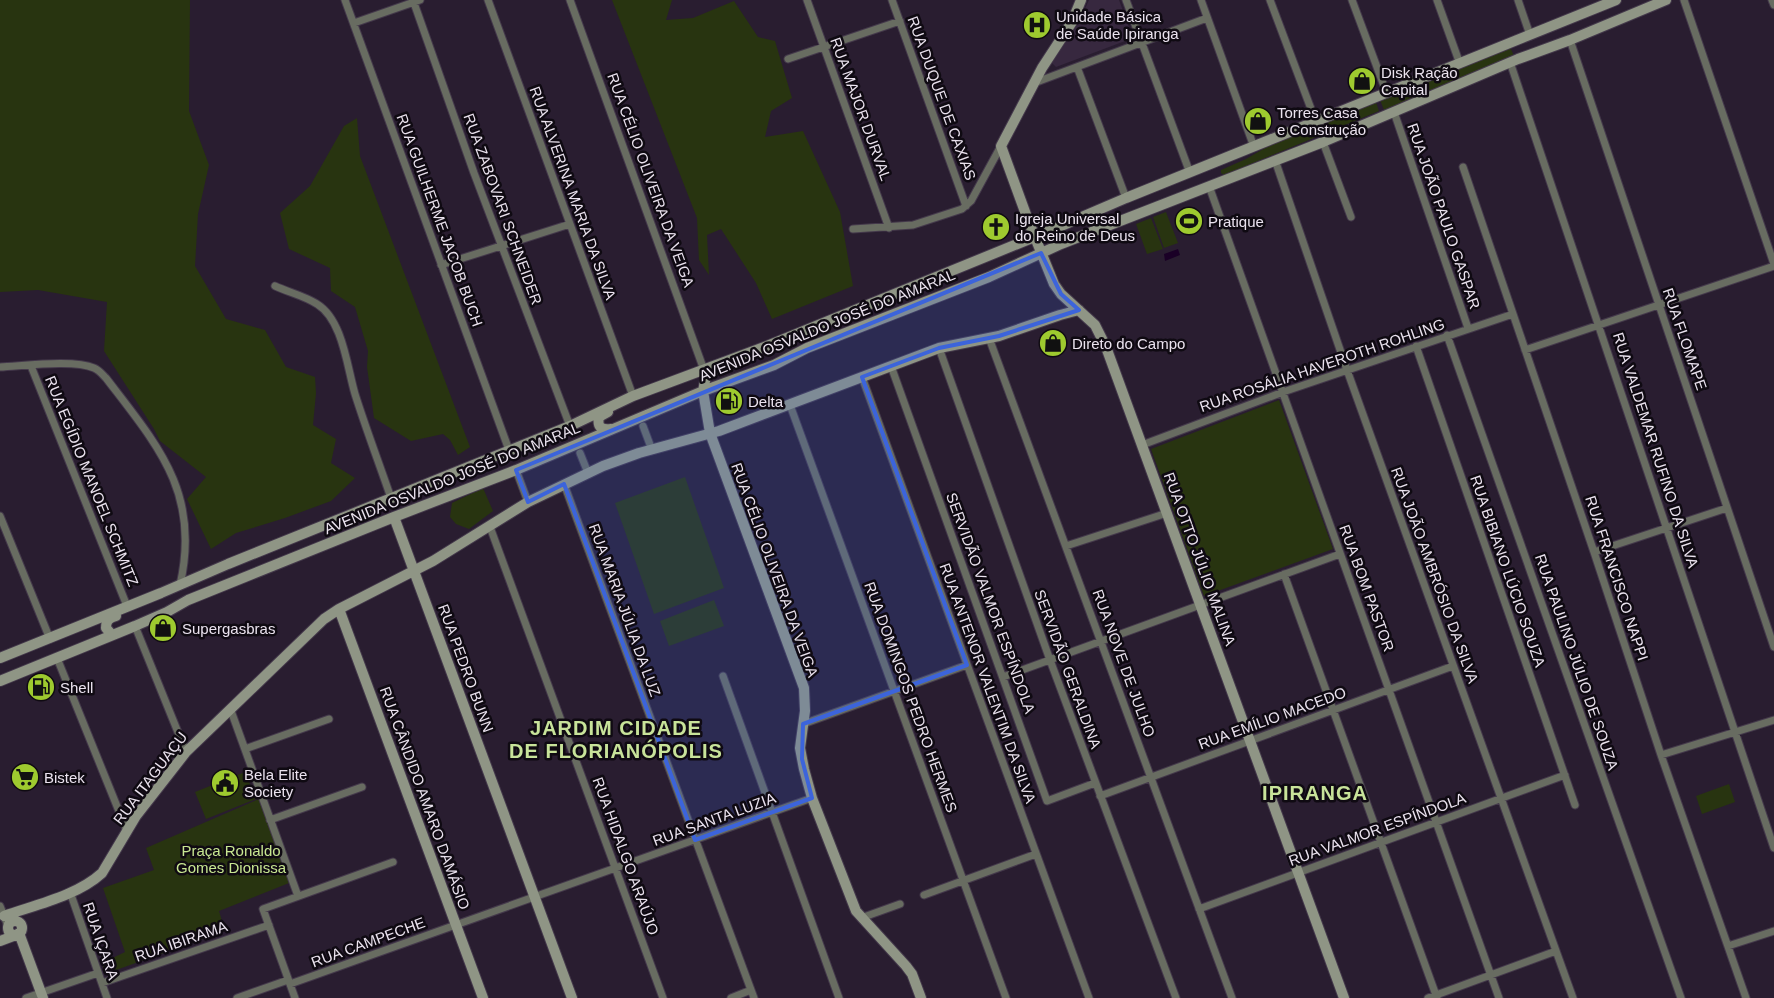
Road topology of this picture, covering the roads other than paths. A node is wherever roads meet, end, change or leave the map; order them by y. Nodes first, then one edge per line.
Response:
1 (345, 0) edge
2 (488, 0) edge
3 (570, 0) edge
4 (807, 0) edge
5 (892, 0) edge
6 (1082, 0) edge
7 (1126, 0) edge
8 (1201, 0) edge
9 (1270, 0) edge
10 (1352, 0) edge
11 (1437, 0) edge
12 (1518, 0) edge
13 (1616, 0) edge
14 (1642, 0) edge
15 (1666, 0) edge
16 (1684, 0) edge
17 (1772, 0) edge
18 (415, 1) edge
19 (1602, 3) edge
20 (1774, 5) edge
21 (1640, 11) junction
22 (1207, 18) junction
23 (900, 21) junction
24 (354, 24) junction
25 (1530, 35) junction
26 (1570, 40) junction
27 (1142, 43) junction
28 (824, 47) junction
29 (788, 59) dead end
30 (1510, 62) junction
31 (1460, 64) junction
32 (1077, 67) junction
33 (1034, 83) junction
34 (1386, 94) junction
35 (1394, 112) junction
36 (1316, 122) junction
37 (1323, 142) junction
38 (1001, 146) junction
39 (1254, 148) junction
40 (1275, 160) junction
41 (1462, 167) dead end
42 (1190, 173) junction
43 (1209, 186) junction
44 (1126, 198) junction
45 (966, 206) junction
46 (1351, 217) dead end
47 (570, 224) junction
48 (889, 228) junction
49 (853, 229) dead end
50 (1034, 236) junction
51 (501, 245) junction
52 (1041, 253) junction
53 (441, 265) junction
54 (1774, 265) edge
55 (275, 286) dead end
56 (1659, 305) junction
57 (1079, 310) junction
58 (1513, 314) junction
59 (836, 317) junction
60 (1599, 325) junction
61 (1468, 328) junction
62 (1447, 335) junction
63 (989, 338) junction
64 (1416, 346) junction
65 (807, 348) junction
66 (939, 348) junction
67 (1525, 350) junction
68 (729, 360) junction
69 (31, 366) junction
70 (891, 366) junction
71 (0, 367) edge
72 (704, 370) junction
73 (1347, 370) junction
74 (862, 377) junction
75 (703, 391) junction
76 (1283, 392) junction
77 (632, 396) junction
78 (790, 405) junction
79 (570, 426) junction
80 (643, 426) dead end
81 (611, 429) junction
82 (710, 433) junction
83 (1142, 444) junction
84 (509, 450) junction
85 (652, 450) junction
86 (580, 453) dead end
87 (516, 470) junction
88 (588, 473) junction
89 (564, 484) junction
90 (391, 498) junction
91 (528, 502) junction
92 (1727, 508) junction
93 (1167, 513) junction
94 (0, 516) edge
95 (394, 517) junction
96 (490, 527) junction
97 (1667, 528) junction
98 (1066, 546) junction
99 (1594, 552) junction
100 (1340, 554) junction
101 (228, 564) junction
102 (414, 571) junction
103 (1284, 574) junction
104 (180, 585) junction
105 (145, 599) junction
106 (188, 600) junction
107 (1200, 605) junction
108 (128, 606) junction
109 (339, 609) junction
110 (135, 626) junction
111 (112, 635) junction
112 (50, 639) junction
113 (1101, 641) junction
114 (1774, 647) edge
115 (0, 658) edge
116 (57, 658) junction
117 (1050, 660) junction
118 (967, 665) junction
119 (1453, 666) junction
120 (723, 676) dead end
121 (1002, 677) junction
122 (0, 681) edge
123 (1389, 689) junction
124 (894, 691) junction
125 (230, 708) junction
126 (1333, 710) junction
127 (329, 719) dead end
128 (1774, 720) edge
129 (803, 724) junction
130 (1735, 732) junction
131 (1250, 740) junction
132 (245, 748) junction
133 (186, 752) junction
134 (1661, 755) junction
135 (1565, 775) junction
136 (1150, 777) junction
137 (1095, 783) junction
138 (362, 787) dead end
139 (1100, 796) junction
140 (812, 798) junction
141 (1501, 798) junction
142 (1575, 805) dead end
143 (772, 812) junction
144 (270, 820) junction
145 (1436, 822) junction
146 (127, 831) junction
147 (695, 840) junction
148 (1381, 843) junction
149 (1774, 848) edge
150 (1036, 854) junction
151 (392, 862) dead end
152 (615, 868) junction
153 (1299, 873) junction
154 (964, 881) junction
155 (70, 892) junction
156 (924, 895) dead end
157 (298, 896) junction
158 (535, 897) junction
159 (900, 904) dead end
160 (22, 909) junction
161 (1199, 910) junction
162 (2, 911) edge
163 (861, 918) junction
164 (269, 925) junction
165 (456, 925) junction
166 (12, 930) edge
167 (1774, 932) edge
168 (0, 941) edge
169 (1728, 946) junction
170 (1556, 951) junction
171 (98, 973) junction
172 (1491, 975) junction
173 (289, 982) junction
174 (102, 983) junction
175 (751, 990) junction
176 (42, 995) edge
177 (1436, 997) edge
178 (26, 998) edge
179 (107, 998) edge
180 (237, 998) edge
181 (295, 998) edge
182 (483, 998) edge
183 (572, 998) edge
184 (663, 998) edge
185 (731, 998) edge
186 (754, 998) edge
187 (839, 998) edge
188 (921, 998) edge
189 (1006, 998) edge
190 (1089, 998) edge
191 (1176, 998) edge
192 (1232, 998) edge
193 (1344, 998) edge
194 (1428, 998) edge
195 (1499, 998) edge
196 (1573, 998) edge
197 (1681, 998) edge
198 (1746, 998) edge

1 - 24 street, RUA GUILHERME JACOB BUCH
2 - 47 street, RUA ALVERINA MARIA DA SILVA
3 - 72 street, RUA CÉLIO OLIVEIRA DA VEIGA
4 - 28 street, RUA MAJOR DURVAL
5 - 23 street, RUA DUQUE DE CAXIAS
6 - 33 main road
7 - 27 street
8 - 22 street
9 - 36 street
10 - 34 street
11 - 31 street
12 - 25 street
13 - 19 main road, AVENIDA OSVALDO JOSÉ DO AMARAL
14 - 21 main road
15 - 21 main road, AVENIDA OSVALDO JOSÉ DO AMARAL
16 - 54 street
17 - 20 street
18 - 24 street
18 - 51 street, RUA ZABOVARI SCHNEIDER
19 - 25 main road, AVENIDA OSVALDO JOSÉ DO AMARAL
21 - 26 main road, AVENIDA OSVALDO JOSÉ DO AMARAL
22 - 27 street
22 - 39 street
23 - 28 street
23 - 45 street, RUA DUQUE DE CAXIAS
24 - 53 street, RUA GUILHERME JACOB BUCH
25 - 31 main road, AVENIDA OSVALDO JOSÉ DO AMARAL
26 - 30 main road, AVENIDA OSVALDO JOSÉ DO AMARAL
26 - 56 street, RUA FLOMAPE
27 - 32 street
27 - 42 street
28 - 29 street
28 - 48 street, RUA MAJOR DURVAL
30 - 35 main road, AVENIDA OSVALDO JOSÉ DO AMARAL
30 - 60 street, RUA VALDEMAR RUFINO DA SILVA
31 - 34 main road, AVENIDA OSVALDO JOSÉ DO AMARAL
32 - 33 street
32 - 44 street
33 - 38 main road
34 - 36 main road, AVENIDA OSVALDO JOSÉ DO AMARAL
35 - 37 main road, AVENIDA OSVALDO JOSÉ DO AMARAL
35 - 61 street, RUA JOÃO PAULO GASPAR
36 - 39 main road, AVENIDA OSVALDO JOSÉ DO AMARAL
37 - 40 main road, AVENIDA OSVALDO JOSÉ DO AMARAL
37 - 46 street
38 - 45 street
38 - 50 main road, RUA OTTO JÚLIO MALINA
39 - 42 main road, AVENIDA OSVALDO JOSÉ DO AMARAL
39 - 43 main road
40 - 43 main road, AVENIDA OSVALDO JOSÉ DO AMARAL
40 - 73 street, RUA JOÃO AMBRÓSIO DA SILVA
41 - 58 street, RUA FRANCISCO NAPPI
42 - 44 main road, AVENIDA OSVALDO JOSÉ DO AMARAL
43 - 52 main road, AVENIDA OSVALDO JOSÉ DO AMARAL
43 - 76 street, RUA BOM PASTOR
44 - 50 main road, AVENIDA OSVALDO JOSÉ DO AMARAL
45 - 48 street
47 - 51 street
47 - 77 street, RUA ALVERINA MARIA DA SILVA
48 - 49 street
50 - 52 main road, RUA OTTO JÚLIO MALINA
50 - 59 main road, AVENIDA OSVALDO JOSÉ DO AMARAL
51 - 53 street
51 - 79 street, RUA ZABOVARI SCHNEIDER
52 - 57 main road, RUA OTTO JÚLIO MALINA
52 - 65 main road, AVENIDA OSVALDO JOSÉ DO AMARAL
53 - 84 street, RUA GUILHERME JACOB BUCH
54 - 56 street
55 - 90 street
56 - 60 street
56 - 92 street, RUA FLOMAPE
57 - 63 main road, RUA ITAGUAÇU
57 - 83 main road, RUA OTTO JÚLIO MALINA
58 - 61 street, RUA ROSÁLIA HAVEROTH ROHLING
58 - 67 street, RUA FRANCISCO NAPPI
59 - 65 main road
59 - 68 main road, AVENIDA OSVALDO JOSÉ DO AMARAL
60 - 67 street
60 - 97 street, RUA VALDEMAR RUFINO DA SILVA
61 - 62 street, RUA ROSÁLIA HAVEROTH ROHLING
62 - 64 street, RUA ROSÁLIA HAVEROTH ROHLING
62 - 197 street, RUA PAULINO JÚLIO DE SOUZA
63 - 66 main road, RUA ITAGUAÇU
63 - 98 street, RUA NOVE DE JULHO
64 - 73 street, RUA ROSÁLIA HAVEROTH ROHLING
64 - 135 street, RUA BIBIANO LÚCIO SOUZA
65 - 75 main road, AVENIDA OSVALDO JOSÉ DO AMARAL
66 - 70 main road, RUA ITAGUAÇU
66 - 117 street, SERVIDÃO GERALDINA
67 - 99 street, RUA FRANCISCO NAPPI
68 - 72 main road, AVENIDA OSVALDO JOSÉ DO AMARAL
68 - 75 main road
69 - 71 street
69 - 104 street
69 - 108 street, RUA EGÍDIO MANOEL SCHMITZ
70 - 74 main road, RUA ITAGUAÇU
70 - 121 street, SERVIDÃO VALMOR ESPÍNDOLA
72 - 77 main road, AVENIDA OSVALDO JOSÉ DO AMARAL
73 - 76 street, RUA ROSÁLIA HAVEROTH ROHLING
73 - 119 street, RUA JOÃO AMBRÓSIO DA SILVA
74 - 78 main road, RUA ITAGUAÇU
74 - 118 street, RUA ANTENOR VALENTIM DA SILVA
75 - 81 main road, AVENIDA OSVALDO JOSÉ DO AMARAL
75 - 82 main road, RUA CÉLIO OLIVEIRA DA VEIGA
76 - 83 street, RUA ROSÁLIA HAVEROTH ROHLING
76 - 100 street, RUA BOM PASTOR
77 - 79 main road, AVENIDA OSVALDO JOSÉ DO AMARAL
77 - 81 main road
78 - 82 main road, RUA ITAGUAÇU
78 - 124 street, RUA DOMINGOS PEDRO HERMES
79 - 84 main road, AVENIDA OSVALDO JOSÉ DO AMARAL
80 - 85 street
81 - 87 main road, AVENIDA OSVALDO JOSÉ DO AMARAL
82 - 85 main road, RUA ITAGUAÇU
82 - 129 main road, RUA CÉLIO OLIVEIRA DA VEIGA
83 - 93 main road, RUA OTTO JÚLIO MALINA
84 - 90 main road, AVENIDA OSVALDO JOSÉ DO AMARAL
85 - 88 main road, RUA ITAGUAÇU
86 - 88 street
87 - 91 street
87 - 95 main road, AVENIDA OSVALDO JOSÉ DO AMARAL
88 - 89 main road, RUA ITAGUAÇU
89 - 91 main road, RUA ITAGUAÇU
89 - 147 street, RUA MARIA JÚLIA DA LUZ
90 - 101 main road, AVENIDA OSVALDO JOSÉ DO AMARAL
91 - 96 main road, RUA ITAGUAÇU
92 - 97 street
92 - 114 street, RUA FLOMAPE
93 - 98 street
93 - 107 main road, RUA OTTO JÚLIO MALINA
94 - 112 street
95 - 102 main road, RUA PEDRO BUNN
95 - 106 main road, AVENIDA OSVALDO JOSÉ DO AMARAL
96 - 102 main road, RUA ITAGUAÇU
96 - 152 street, RUA HIDALGO ARAÚJO
97 - 99 street
97 - 130 street, RUA VALDEMAR RUFINO DA SILVA
98 - 113 street, RUA NOVE DE JULHO
99 - 134 street, RUA FRANCISCO NAPPI
100 - 103 street
100 - 123 street, RUA BOM PASTOR
101 - 104 main road, AVENIDA OSVALDO JOSÉ DO AMARAL
101 - 106 main road
102 - 109 main road, RUA ITAGUAÇU
102 - 158 main road, RUA PEDRO BUNN
103 - 107 street
103 - 126 street
104 - 105 main road, AVENIDA OSVALDO JOSÉ DO AMARAL
105 - 108 main road, AVENIDA OSVALDO JOSÉ DO AMARAL
105 - 111 main road
106 - 110 main road, AVENIDA OSVALDO JOSÉ DO AMARAL
107 - 113 street
107 - 131 main road, RUA OTTO JÚLIO MALINA
108 - 112 main road, AVENIDA OSVALDO JOSÉ DO AMARAL
109 - 125 main road, RUA ITAGUAÇU
109 - 165 main road, RUA CÂNDIDO AMARO DAMÁSIO
110 - 111 main road, AVENIDA OSVALDO JOSÉ DO AMARAL
110 - 133 street
111 - 116 main road, AVENIDA OSVALDO JOSÉ DO AMARAL
112 - 115 main road, AVENIDA OSVALDO JOSÉ DO AMARAL
113 - 117 street
113 - 136 street, RUA NOVE DE JULHO
116 - 122 main road, AVENIDA OSVALDO JOSÉ DO AMARAL
116 - 146 street
117 - 121 street
117 - 137 street, SERVIDÃO GERALDINA
118 - 124 street
118 - 150 street, RUA ANTENOR VALENTIM DA SILVA
119 - 123 street, RUA EMÍLIO MACEDO
119 - 141 street, RUA JOÃO AMBRÓSIO DA SILVA
120 - 143 street
121 - 137 street, SERVIDÃO VALMOR ESPÍNDOLA
123 - 126 street, RUA EMÍLIO MACEDO
123 - 145 street, RUA BOM PASTOR
124 - 129 street
124 - 154 street, RUA DOMINGOS PEDRO HERMES
125 - 132 street
125 - 133 main road, RUA ITAGUAÇU
126 - 131 street, RUA EMÍLIO MACEDO
126 - 148 street
127 - 132 street
128 - 130 street
129 - 140 main road, RUA CÉLIO OLIVEIRA DA VEIGA
130 - 134 street
130 - 149 street, RUA VALDEMAR RUFINO DA SILVA
131 - 136 street, RUA EMÍLIO MACEDO
131 - 153 main road, RUA OTTO JÚLIO MALINA
132 - 144 street
133 - 146 main road, RUA ITAGUAÇU
134 - 169 street, RUA FRANCISCO NAPPI
135 - 141 street, RUA VALMOR ESPÍNDOLA
135 - 142 street, RUA BIBIANO LÚCIO SOUZA
136 - 139 street, RUA EMÍLIO MACEDO
136 - 161 street, RUA NOVE DE JULHO
137 - 139 street, SERVIDÃO GERALDINA
138 - 144 street
139 - 191 street, SERVIDÃO GERALDINA
140 - 143 street, RUA SANTA LUZIA
140 - 163 main road, RUA CÉLIO OLIVEIRA DA VEIGA
141 - 145 street, RUA VALMOR ESPÍNDOLA
141 - 170 street, RUA JOÃO AMBRÓSIO DA SILVA
143 - 147 street, RUA SANTA LUZIA
143 - 187 street
144 - 157 street
145 - 148 street, RUA VALMOR ESPÍNDOLA
145 - 172 street, RUA BOM PASTOR
146 - 155 main road, RUA ITAGUAÇU
147 - 152 street, RUA SANTA LUZIA
147 - 175 street, RUA MARIA JÚLIA DA LUZ
148 - 153 street, RUA VALMOR ESPÍNDOLA
148 - 177 street
150 - 154 street
150 - 190 street, RUA ANTENOR VALENTIM DA SILVA
151 - 157 street
152 - 158 street, RUA SANTA LUZIA
152 - 184 street, RUA HIDALGO ARAÚJO
153 - 161 street, RUA VALMOR ESPÍNDOLA
153 - 193 main road, RUA OTTO JÚLIO MALINA
154 - 156 street
154 - 189 street, RUA DOMINGOS PEDRO HERMES
155 - 160 main road, RUA ITAGUAÇU
155 - 171 street, RUA IÇARA
157 - 164 street
158 - 165 street, RUA SANTA LUZIA
158 - 183 main road, RUA PEDRO BUNN
159 - 163 street
160 - 162 main road, RUA ITAGUAÇU
160 - 166 main road
161 - 192 street, RUA NOVE DE JULHO
162 - 166 street
163 - 188 main road, RUA CÉLIO OLIVEIRA DA VEIGA
164 - 173 street
164 - 174 street, RUA IBIRAMA
165 - 173 street, RUA CAMPECHE
165 - 182 main road, RUA CÂNDIDO AMARO DAMÁSIO
166 - 168 main road
166 - 176 main road
167 - 169 street
169 - 198 street, RUA FRANCISCO NAPPI
170 - 172 street
170 - 196 street, RUA JOÃO AMBRÓSIO DA SILVA
171 - 174 street, RUA IÇARA
171 - 176 street
172 - 177 street
172 - 195 street, RUA BOM PASTOR
173 - 180 street, RUA CAMPECHE
173 - 181 street
174 - 179 street, RUA IÇARA
175 - 185 street
175 - 186 street, RUA MARIA JÚLIA DA LUZ
176 - 178 street
177 - 194 street

